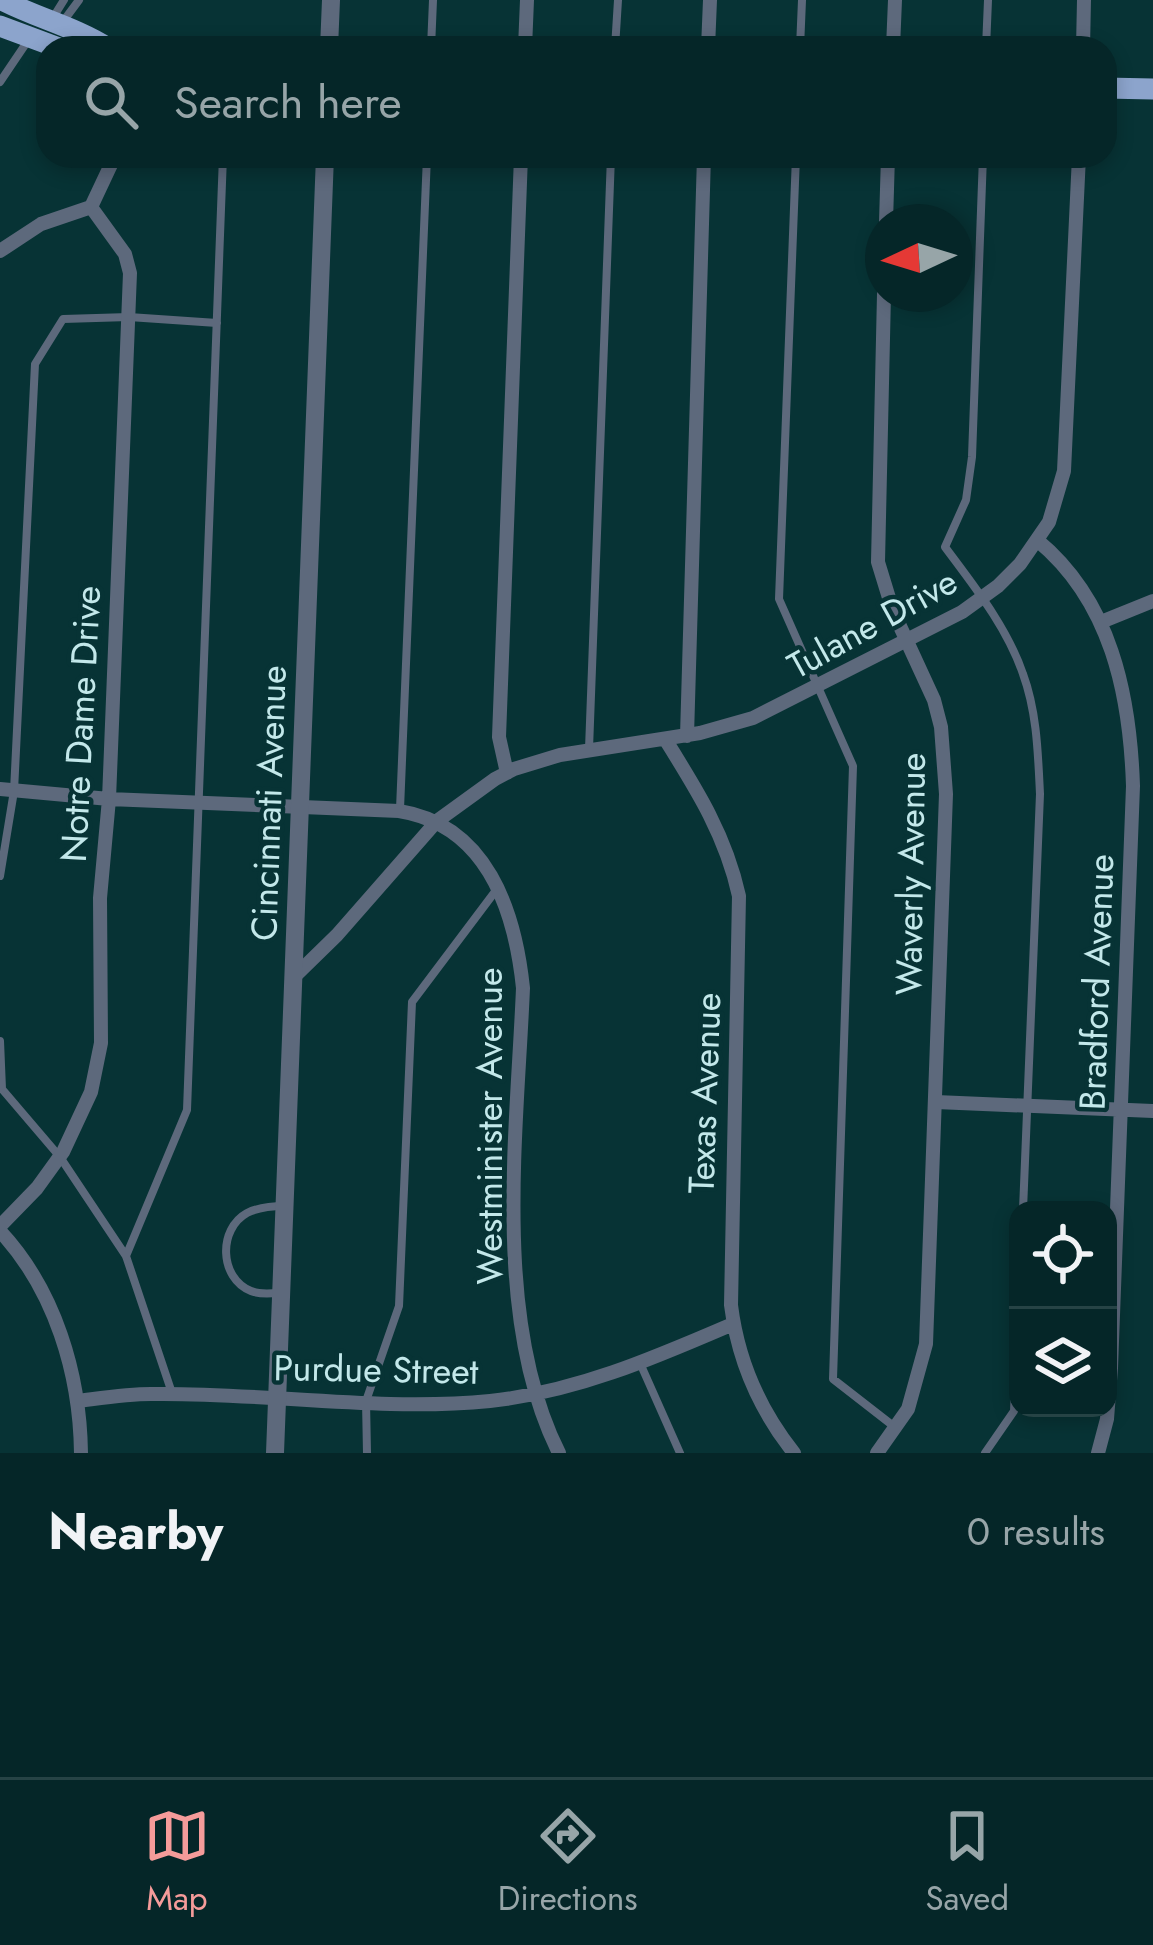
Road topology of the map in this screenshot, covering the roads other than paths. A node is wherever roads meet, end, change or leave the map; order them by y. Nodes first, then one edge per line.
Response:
1 (2, 0) edge
2 (79, 0) edge
3 (331, 0) edge
4 (433, 0) edge
5 (527, 0) edge
6 (617, 0) edge
7 (710, 0) edge
8 (802, 0) edge
9 (895, 0) edge
10 (988, 0) edge
11 (1084, 0) edge
12 (60, 17) edge
13 (0, 26) edge
14 (89, 36) edge
15 (330, 36) edge
16 (432, 36) edge
17 (526, 36) edge
18 (616, 36) edge
19 (708, 36) edge
20 (800, 36) edge
21 (894, 36) edge
22 (986, 36) edge
23 (1082, 36) edge
24 (29, 38) junction
25 (0, 82) edge
26 (1117, 88) edge
27 (1153, 89) edge
28 (109, 168) edge
29 (223, 168) edge
30 (325, 168) edge
31 (427, 168) edge
32 (521, 168) edge
33 (611, 168) edge
34 (704, 168) edge
35 (796, 168) edge
36 (888, 168) edge
37 (983, 168) edge
38 (1078, 168) edge
39 (887, 204) edge
40 (91, 207) junction
41 (0, 251) edge
42 (884, 312) edge
43 (129, 317) junction
44 (217, 323) junction
45 (1037, 540) junction
46 (982, 598) junction
47 (1153, 601) edge
48 (1101, 622) junction
49 (908, 641) junction
50 (819, 687) junction
51 (687, 736) junction
52 (665, 739) junction
53 (589, 749) junction
54 (507, 773) junction
55 (7, 790) edge
56 (110, 799) junction
57 (199, 802) junction
58 (301, 805) junction
59 (400, 811) junction
60 (437, 821) junction
61 (0, 876) edge
62 (498, 887) junction
63 (295, 976) junction
64 (0, 1041) edge
65 (935, 1102) junction
66 (1028, 1106) junction
67 (1121, 1110) junction
68 (1153, 1111) edge
69 (60, 1157) junction
70 (1023, 1201) edge
71 (285, 1206) junction
72 (0, 1228) edge
73 (127, 1256) junction
74 (281, 1293) junction
75 (733, 1324) junction
76 (640, 1363) junction
77 (538, 1392) junction
78 (172, 1395) junction
79 (277, 1398) junction
80 (78, 1401) junction
81 (366, 1401) junction
82 (1010, 1417) edge
83 (898, 1429) junction
84 (81, 1453) edge
85 (275, 1453) edge
86 (367, 1453) edge
87 (560, 1453) edge
88 (680, 1453) edge
89 (794, 1453) edge
90 (877, 1453) edge
91 (985, 1453) edge
92 (1098, 1453) edge

1 - 12 main road
2 - 12 lane
3 - 15 street
4 - 16 lane
5 - 17 street
6 - 18 lane
7 - 19 street
8 - 20 lane
9 - 21 street
10 - 22 lane
11 - 23 street
12 - 14 main road
12 - 24 main road
13 - 24 main road
24 - 25 lane
26 - 27 main road
28 - 40 street
29 - 44 lane
30 - 58 street, Cincinnati Avenue
31 - 59 lane
32 - 54 street
33 - 53 lane
34 - 51 street
35 - 50 lane
36 - 39 street
37 - 46 lane
38 - 45 street, Tulane Drive
40 - 41 street
40 - 43 street, Notre Dame Drive
42 - 49 street, Waverly Avenue
43 - 44 lane
43 - 55 lane
43 - 56 street, Notre Dame Drive
44 - 57 lane
45 - 46 street, Tulane Drive
45 - 48 street, Bradford Avenue
46 - 49 street, Tulane Drive
46 - 66 lane
47 - 48 street
48 - 67 street, Bradford Avenue
49 - 50 street, Tulane Drive
49 - 65 street, Waverly Avenue
50 - 51 street, Tulane Drive
50 - 83 lane
51 - 52 street, Tulane Drive
52 - 53 street
52 - 75 street, Texas Avenue
53 - 54 street
54 - 60 street
55 - 56 street
55 - 61 lane
56 - 57 street
56 - 69 street, Notre Dame Drive
57 - 58 street
57 - 73 lane
58 - 59 street
58 - 63 street, Cincinnati Avenue
59 - 60 street
60 - 62 street, Westminister Avenue
60 - 63 street
62 - 77 street, Westminister Avenue
62 - 81 lane
63 - 71 street, Cincinnati Avenue
64 - 69 lane
65 - 66 street
65 - 83 street, Waverly Avenue
66 - 67 street
66 - 70 lane
67 - 68 street
67 - 92 street, Bradford Avenue
69 - 72 street, Notre Dame Drive
69 - 73 lane
71 - 74 street, Cincinnati Avenue
71 - 74 lane
72 - 80 street
73 - 78 lane
74 - 79 street, Cincinnati Avenue
75 - 76 street, Purdue Street
75 - 89 street, Texas Avenue
76 - 77 street, Purdue Street
76 - 88 lane
77 - 81 street, Purdue Street
77 - 87 street, Westminister Avenue
78 - 79 street, Purdue Street
78 - 80 street, Purdue Street
79 - 81 street, Purdue Street
79 - 85 street, Cincinnati Avenue
80 - 84 street
81 - 86 lane
82 - 91 lane
83 - 90 street, Waverly Avenue

